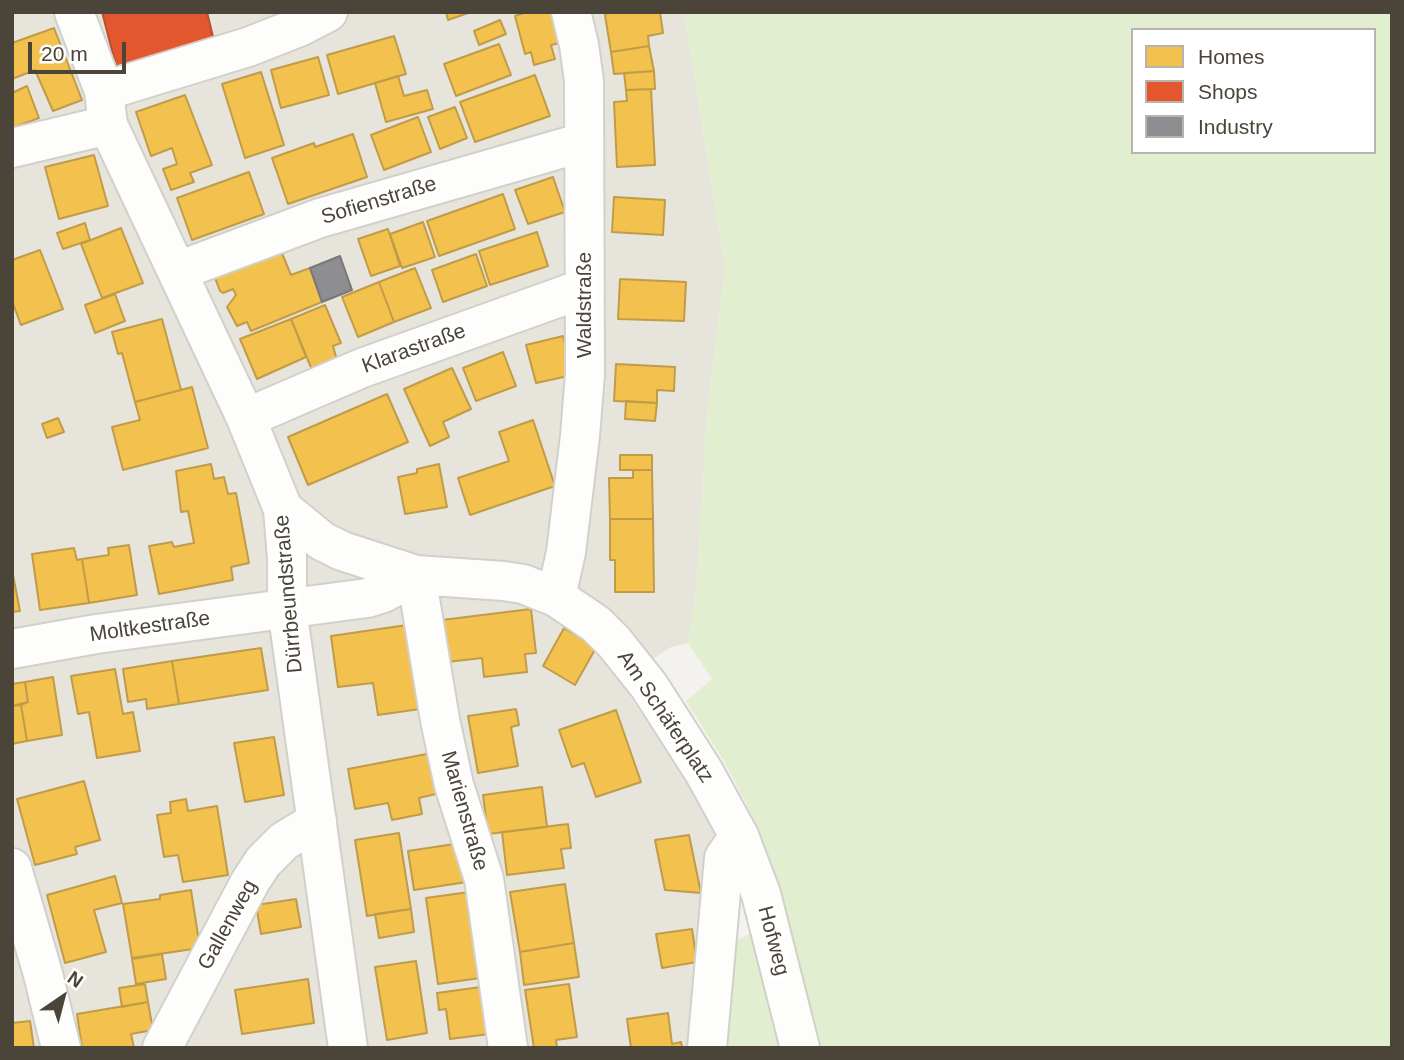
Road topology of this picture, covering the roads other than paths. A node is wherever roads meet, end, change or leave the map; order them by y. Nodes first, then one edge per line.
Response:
1 (74, 12) edge
2 (328, 12) edge
3 (571, 12) edge
4 (106, 108) junction
5 (584, 142) junction
6 (12, 148) edge
7 (177, 271) junction
8 (585, 288) junction
9 (246, 418) junction
10 (283, 509) junction
11 (416, 575) junction
12 (556, 597) junction
13 (287, 608) junction
14 (12, 649) edge
15 (317, 821) junction
16 (739, 836) junction
17 (12, 868) edge
18 (61, 1048) edge
19 (162, 1048) edge
20 (348, 1048) edge
21 (508, 1048) edge
22 (707, 1048) edge
23 (800, 1048) edge

1 - 4 street, Dürrbeundstraße
2 - 4 street
3 - 5 street, Waldstraße
4 - 6 street
4 - 7 street, Dürrbeundstraße
5 - 7 street, Sofienstraße
5 - 8 street, Waldstraße
7 - 9 street, Dürrbeundstraße
8 - 9 street, Klarastraße
8 - 12 street, Waldstraße
9 - 10 street, Dürrbeundstraße
10 - 11 street, Am Schäferplatz
10 - 13 street, Dürrbeundstraße
11 - 12 street, Am Schäferplatz
11 - 13 street
11 - 21 street, Marienstraße
12 - 16 street, Am Schäferplatz
13 - 14 street, Moltkestraße
13 - 15 street, Dürrbeundstraße
15 - 19 street, Gallenweg
15 - 20 street, Dürrbeundstraße
16 - 22 street
16 - 23 street, Hofweg
17 - 18 street

